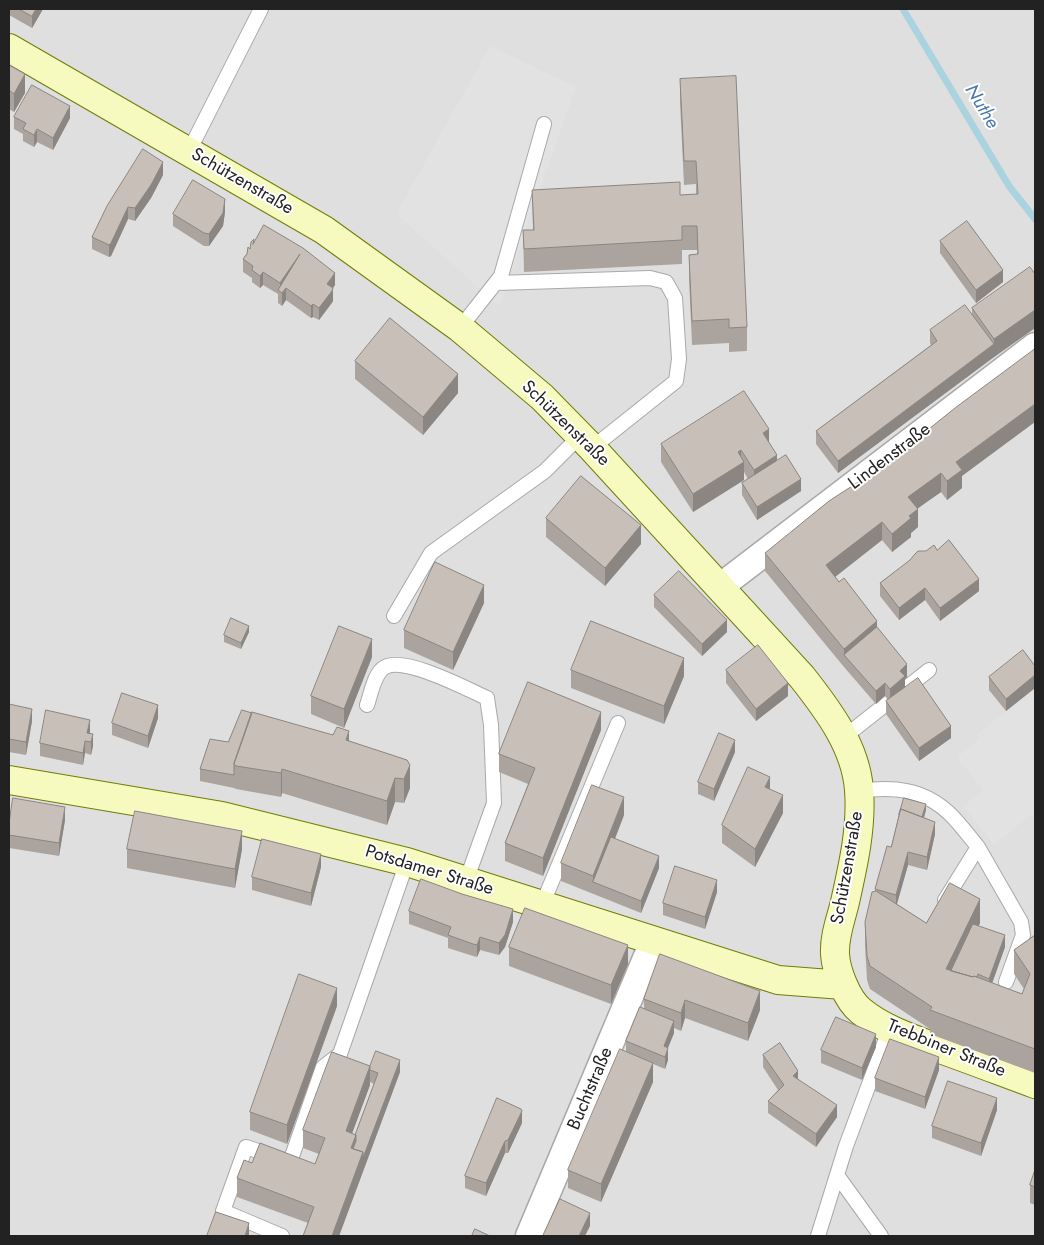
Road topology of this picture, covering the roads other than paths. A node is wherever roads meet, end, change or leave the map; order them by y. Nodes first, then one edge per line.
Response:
1 (260, 9) edge
2 (9, 48) edge
3 (544, 124) dead end
4 (189, 151) junction
5 (497, 283) junction
6 (460, 328) junction
7 (1035, 346) edge
8 (586, 442) junction
9 (720, 586) junction
10 (394, 616) dead end
11 (929, 670) dead end
12 (367, 705) dead end
13 (618, 723) dead end
14 (843, 738) junction
15 (9, 780) edge
16 (860, 791) junction
17 (978, 847) junction
18 (407, 862) junction
19 (466, 881) junction
20 (542, 905) junction
21 (940, 908) edge
22 (653, 942) junction
23 (1006, 982) dead end
24 (843, 985) junction
25 (890, 1028) junction
26 (1035, 1084) edge
27 (837, 1175) junction
28 (282, 1236) edge
29 (529, 1236) edge
30 (818, 1236) edge
31 (881, 1236) edge

1 - 4 lane
2 - 4 street, Schützenstraße
3 - 5 lane
4 - 6 street, Schützenstraße
5 - 6 lane
5 - 8 lane
6 - 8 street, Schützenstraße
7 - 9 street, Lindenstraße
8 - 9 street, Schützenstraße
8 - 10 lane
9 - 14 street, Schützenstraße
11 - 14 lane
12 - 19 lane
13 - 20 lane
14 - 16 street, Schützenstraße
15 - 18 street, Potsdamer Straße
16 - 17 lane
16 - 24 street, Schützenstraße
17 - 21 lane
17 - 23 lane
18 - 19 street, Potsdamer Straße
18 - 28 lane
19 - 20 street, Potsdamer Straße
20 - 22 street, Potsdamer Straße
22 - 24 street, Potsdamer Straße
22 - 29 street, Buchtstraße
24 - 25 street, Trebbiner Straße
25 - 26 street, Trebbiner Straße
25 - 27 lane
27 - 30 lane
27 - 31 lane

